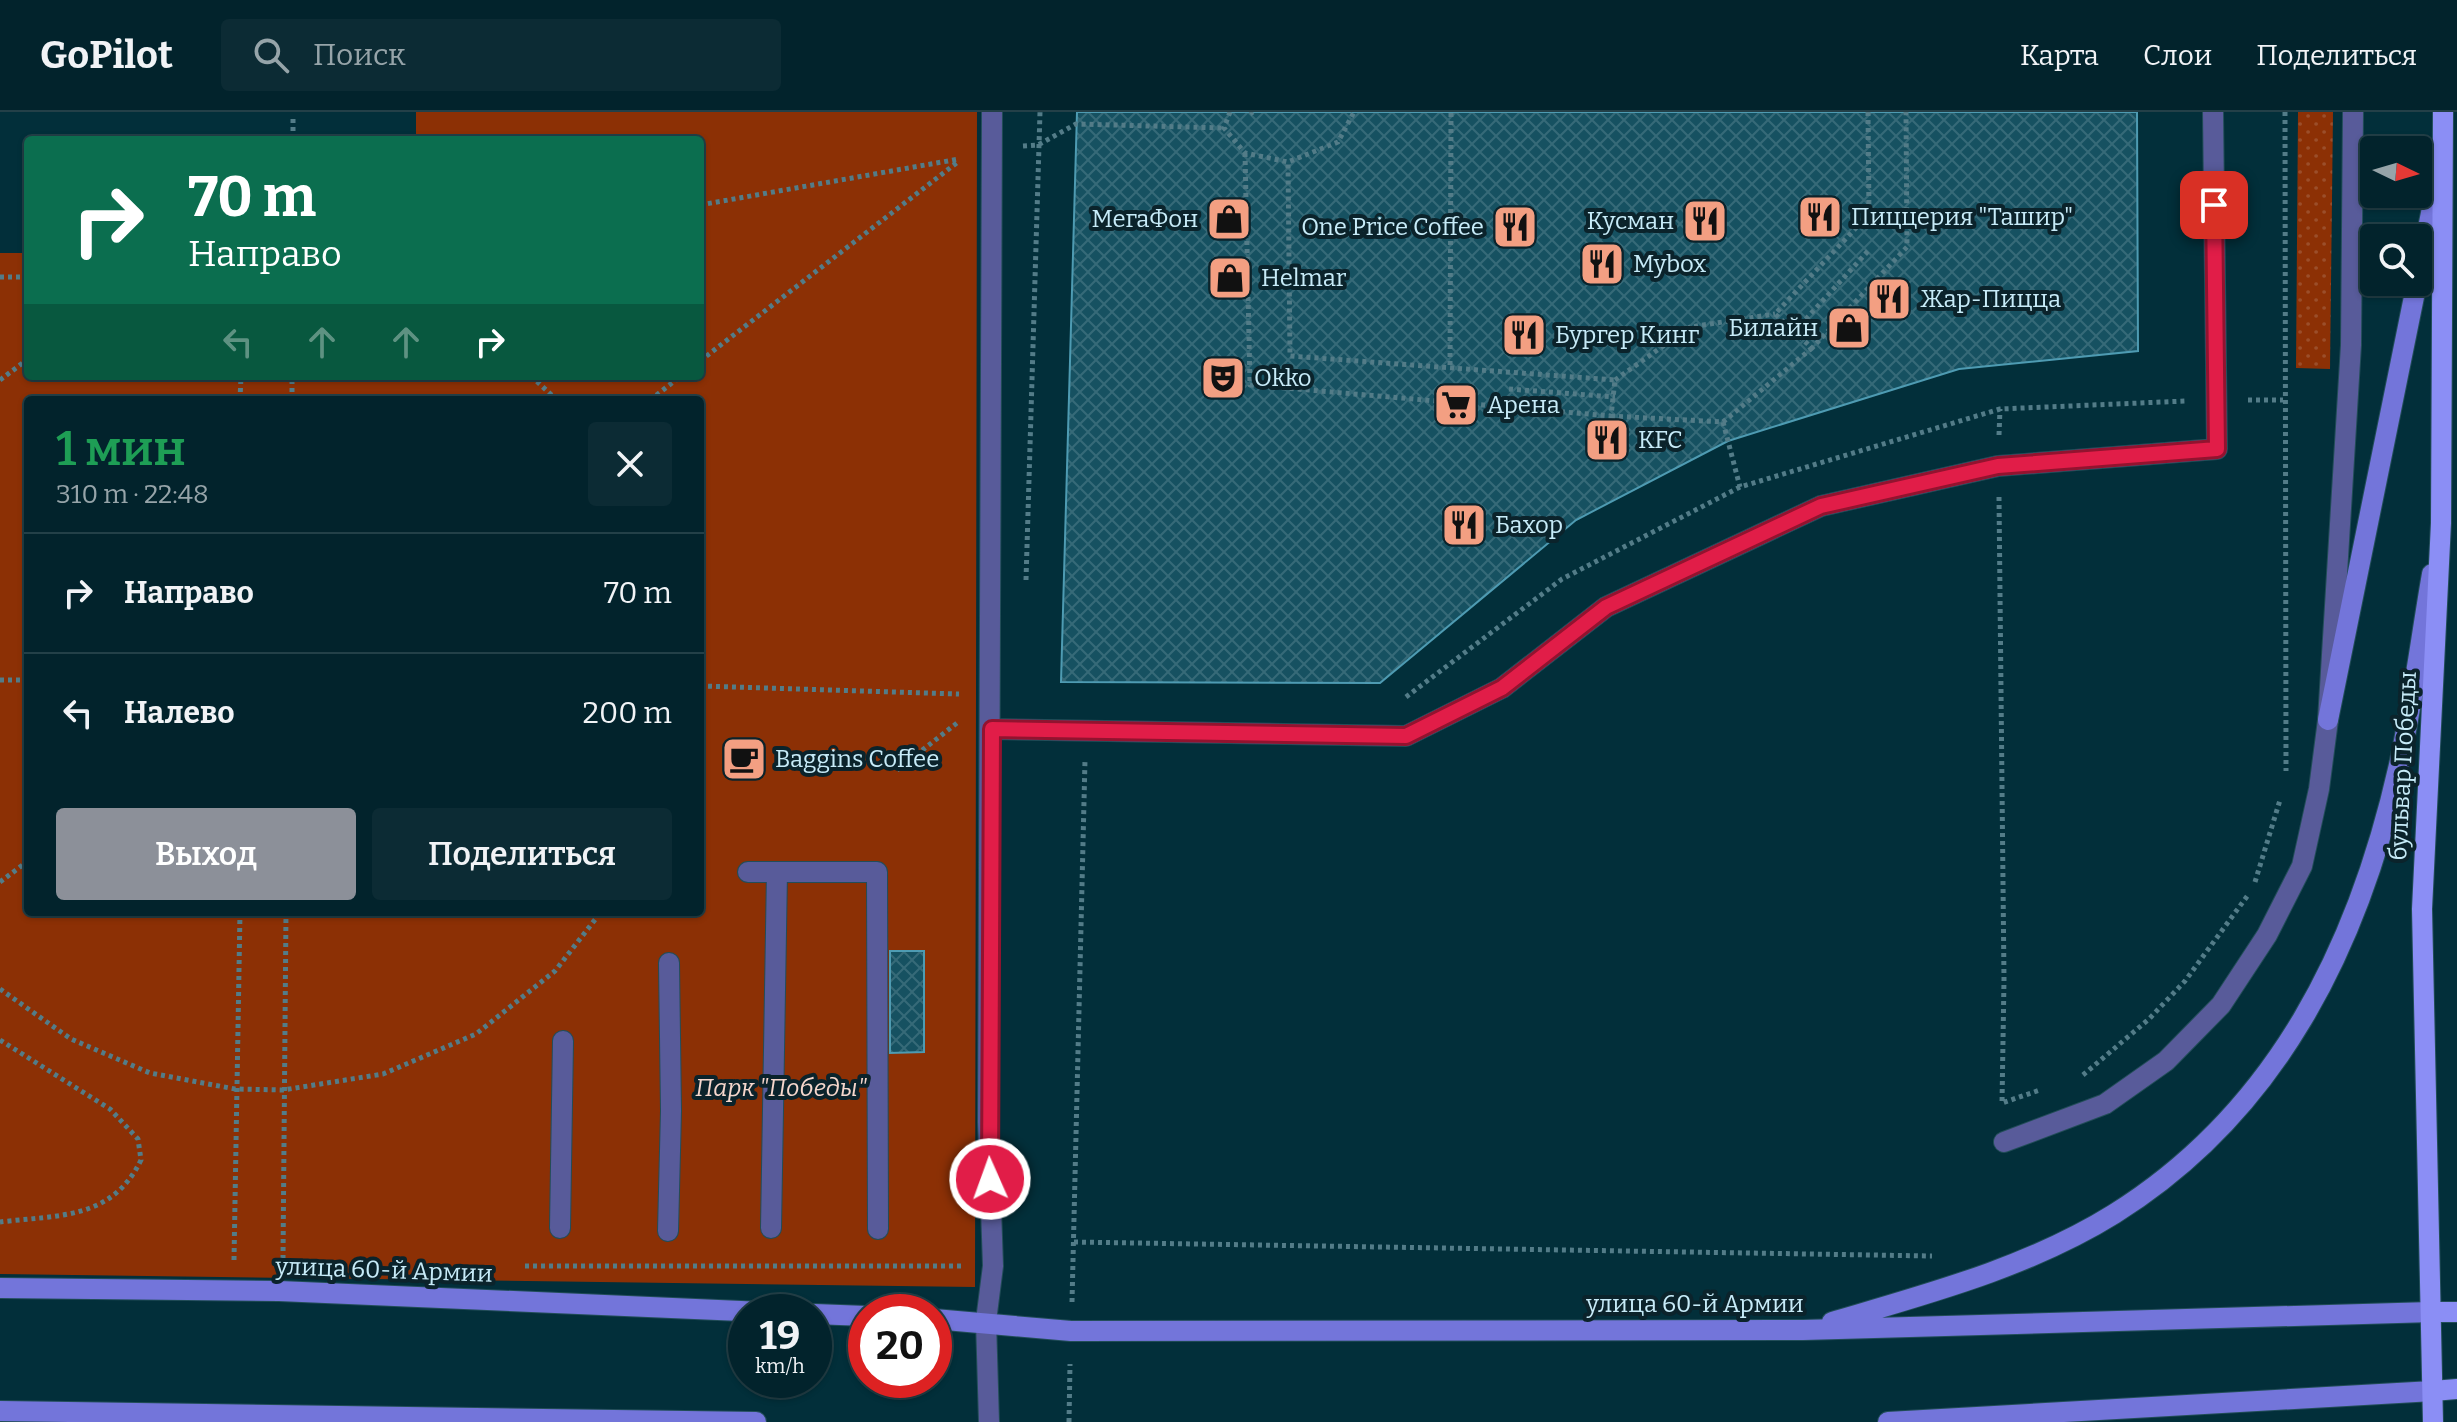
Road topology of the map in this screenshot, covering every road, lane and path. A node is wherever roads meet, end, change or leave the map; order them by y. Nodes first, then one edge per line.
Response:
1 (992, 112) edge
2 (1040, 112) edge
3 (1230, 112) edge
4 (1354, 112) edge
5 (1451, 112) edge
6 (1868, 112) edge
7 (1906, 112) edge
8 (2213, 112) edge
9 (2285, 112) edge
10 (2353, 112) edge
11 (2443, 112) edge
12 (293, 119) dead end
13 (1076, 124) dead end
14 (1224, 128) junction
15 (293, 136) edge
16 (1245, 153) junction
17 (2443, 155) junction
18 (1288, 162) junction
19 (704, 204) edge
20 (2429, 224) edge
21 (1869, 250) dead end
22 (0, 277) edge
23 (24, 277) edge
24 (2415, 296) edge
25 (1775, 314) junction
26 (1795, 331) junction
27 (1812, 348) junction
28 (704, 358) edge
29 (24, 362) edge
30 (1450, 365) junction
31 (0, 380) edge
32 (535, 380) edge
33 (676, 380) edge
34 (1615, 380) junction
35 (1509, 389) dead end
36 (553, 396) edge
37 (655, 396) edge
38 (1615, 397) junction
39 (2000, 409) dead end
40 (1611, 416) junction
41 (1723, 422) junction
42 (1998, 466) junction
43 (1740, 487) dead end
44 (2441, 523) junction
45 (1026, 586) dead end
46 (0, 680) edge
47 (24, 680) edge
48 (704, 686) edge
49 (992, 695) junction
50 (2328, 720) junction
51 (992, 729) junction
52 (1085, 729) junction
53 (897, 770) dead end
54 (2286, 781) dead end
55 (2282, 794) dead end
56 (24, 864) edge
57 (748, 872) dead end
58 (777, 872) junction
59 (0, 882) edge
60 (240, 916) edge
61 (286, 916) edge
62 (598, 916) edge
63 (669, 963) dead end
64 (0, 989) edge
65 (0, 1040) edge
66 (563, 1041) dead end
67 (2070, 1080) dead end
68 (235, 1089) junction
69 (2043, 1089) dead end
70 (283, 1090) junction
71 (2004, 1142) dead end
72 (0, 1222) edge
73 (560, 1228) dead end
74 (771, 1228) dead end
75 (878, 1229) dead end
76 (668, 1231) dead end
77 (1074, 1242) junction
78 (1946, 1256) dead end
79 (234, 1265) dead end
80 (283, 1266) dead end
81 (0, 1288) edge
82 (728, 1310) edge
83 (2432, 1312) junction
84 (2457, 1312) edge
85 (952, 1320) edge
86 (986, 1321) junction
87 (1803, 1330) junction
88 (1071, 1331) junction
89 (2457, 1389) edge
90 (2433, 1391) junction
91 (0, 1411) edge
92 (756, 1422) edge
93 (989, 1422) edge
94 (1069, 1422) edge
95 (1888, 1422) edge
96 (2433, 1422) edge

1 - 49 street
2 - 45 path
3 - 14 path
4 - 18 path
5 - 30 path
6 - 25 path
7 - 27 path
8 - 42 street
9 - 54 path
10 - 50 street
11 - 17 main road, бульвар Победы
12 - 15 path
13 - 14 path
14 - 16 path
16 - 18 path
16 - 40 path
17 - 20 main road
17 - 44 main road, бульвар Победы
18 - 30 path
19 - 28 path
21 - 26 path
22 - 23 path
24 - 50 main road
25 - 26 path
25 - 34 path
26 - 27 path
27 - 41 path
29 - 31 path
30 - 34 path
32 - 36 path
33 - 37 path
34 - 38 path
35 - 38 path
38 - 40 path
39 - 42 path
40 - 41 path
41 - 43 path
42 - 52 street
42 - 69 path
44 - 83 main road, бульвар Победы
44 - 87 main road
46 - 47 path
48 - 49 path
49 - 51 street
49 - 53 path
50 - 71 street
51 - 52 street
51 - 86 street
52 - 77 path
55 - 67 path
56 - 59 path
57 - 58 street
58 - 74 street
58 - 75 street
60 - 68 path
61 - 70 path
62 - 70 path
63 - 76 street
64 - 68 path
65 - 72 path
66 - 73 street
68 - 70 path
68 - 79 path
70 - 80 path
77 - 78 path
77 - 88 path
81 - 82 main road, улица 60-й Армии
83 - 84 main road, улица 60-й Армии
83 - 87 main road, улица 60-й Армии
83 - 90 main road, бульвар Победы
85 - 86 main road, улица 60-й Армии
86 - 88 main road, улица 60-й Армии
86 - 93 street
87 - 88 main road, улица 60-й Армии
88 - 94 path
89 - 90 main road
90 - 95 main road
90 - 96 main road, бульвар Победы
91 - 92 main road

